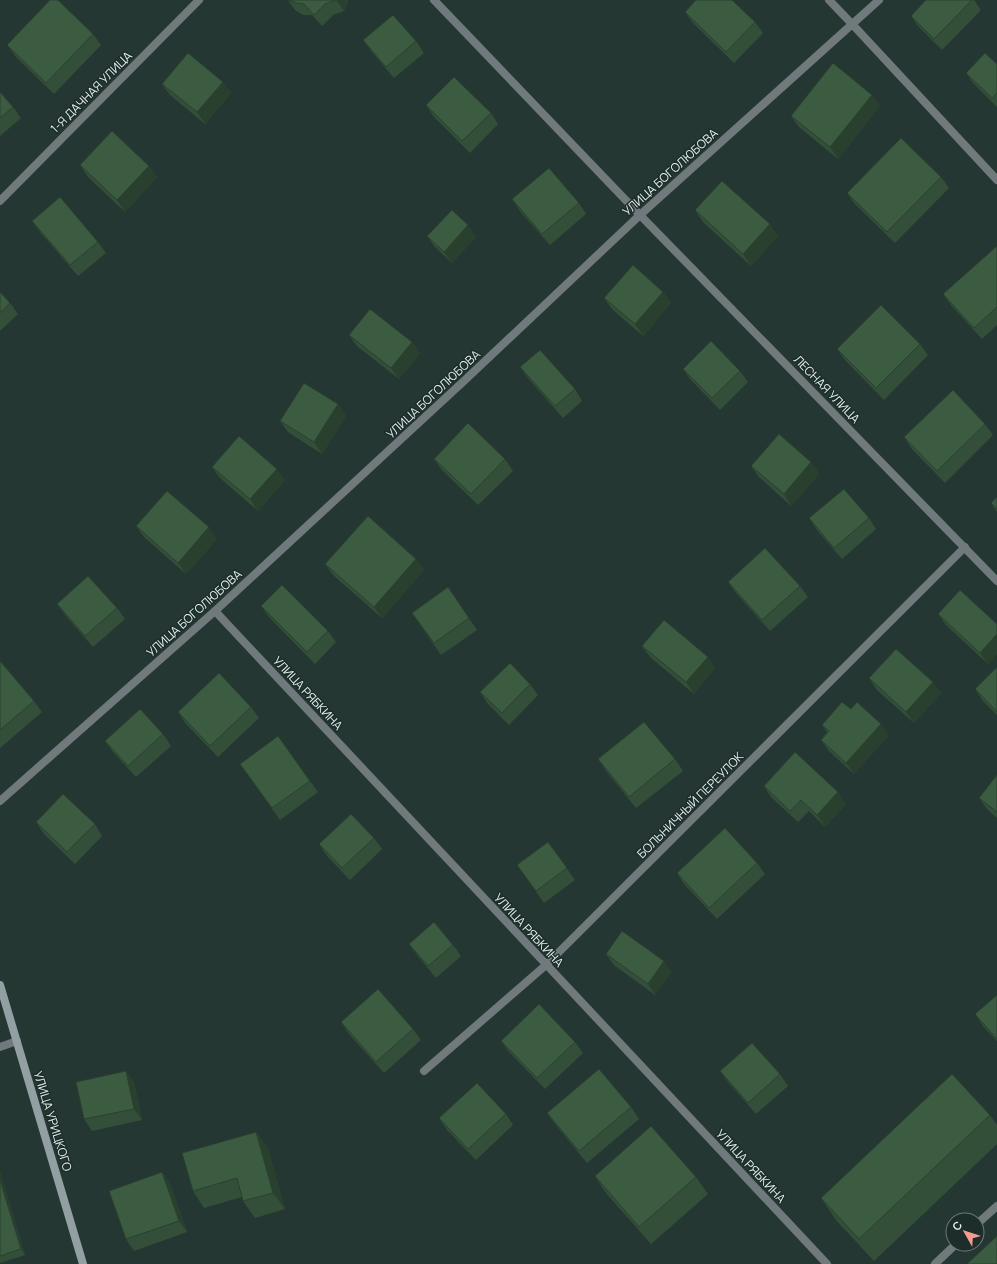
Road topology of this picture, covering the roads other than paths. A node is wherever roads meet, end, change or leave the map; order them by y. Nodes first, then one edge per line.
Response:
1 (199, 0) edge
2 (434, 0) edge
3 (829, 0) edge
4 (878, 0) edge
5 (852, 25) junction
6 (997, 180) edge
7 (0, 201) edge
8 (640, 215) junction
9 (965, 547) junction
10 (997, 581) edge
11 (215, 611) junction
12 (0, 801) edge
13 (546, 965) junction
14 (0, 985) edge
15 (17, 1041) junction
16 (0, 1047) edge
17 (424, 1071) dead end
18 (997, 1206) edge
19 (985, 1217) edge
20 (948, 1252) edge
21 (83, 1264) edge
22 (827, 1264) edge
23 (935, 1264) edge

1 - 7 street, 1-Я ДАЧНАЯ УЛИЦА
2 - 8 street, ЛЕСНАЯ УЛИЦА
3 - 5 street
4 - 5 street, УЛИЦА БОГОЛЮБОВА
5 - 6 street
5 - 8 street, УЛИЦА БОГОЛЮБОВА
8 - 9 street, ЛЕСНАЯ УЛИЦА
8 - 11 street, УЛИЦА БОГОЛЮБОВА
9 - 10 street, ЛЕСНАЯ УЛИЦА
9 - 13 street, БОЛЬНИЧНЫЙ ПЕРЕУЛОК
11 - 12 street, УЛИЦА БОГОЛЮБОВА
11 - 13 street, УЛИЦА РЯБКИНА
13 - 17 street, БОЛЬНИЧНЫЙ ПЕРЕУЛОК
13 - 22 street, УЛИЦА РЯБКИНА
14 - 15 street, УЛИЦА УРИЦКОГО
15 - 16 street
15 - 21 street, УЛИЦА УРИЦКОГО
18 - 19 street
20 - 23 street

